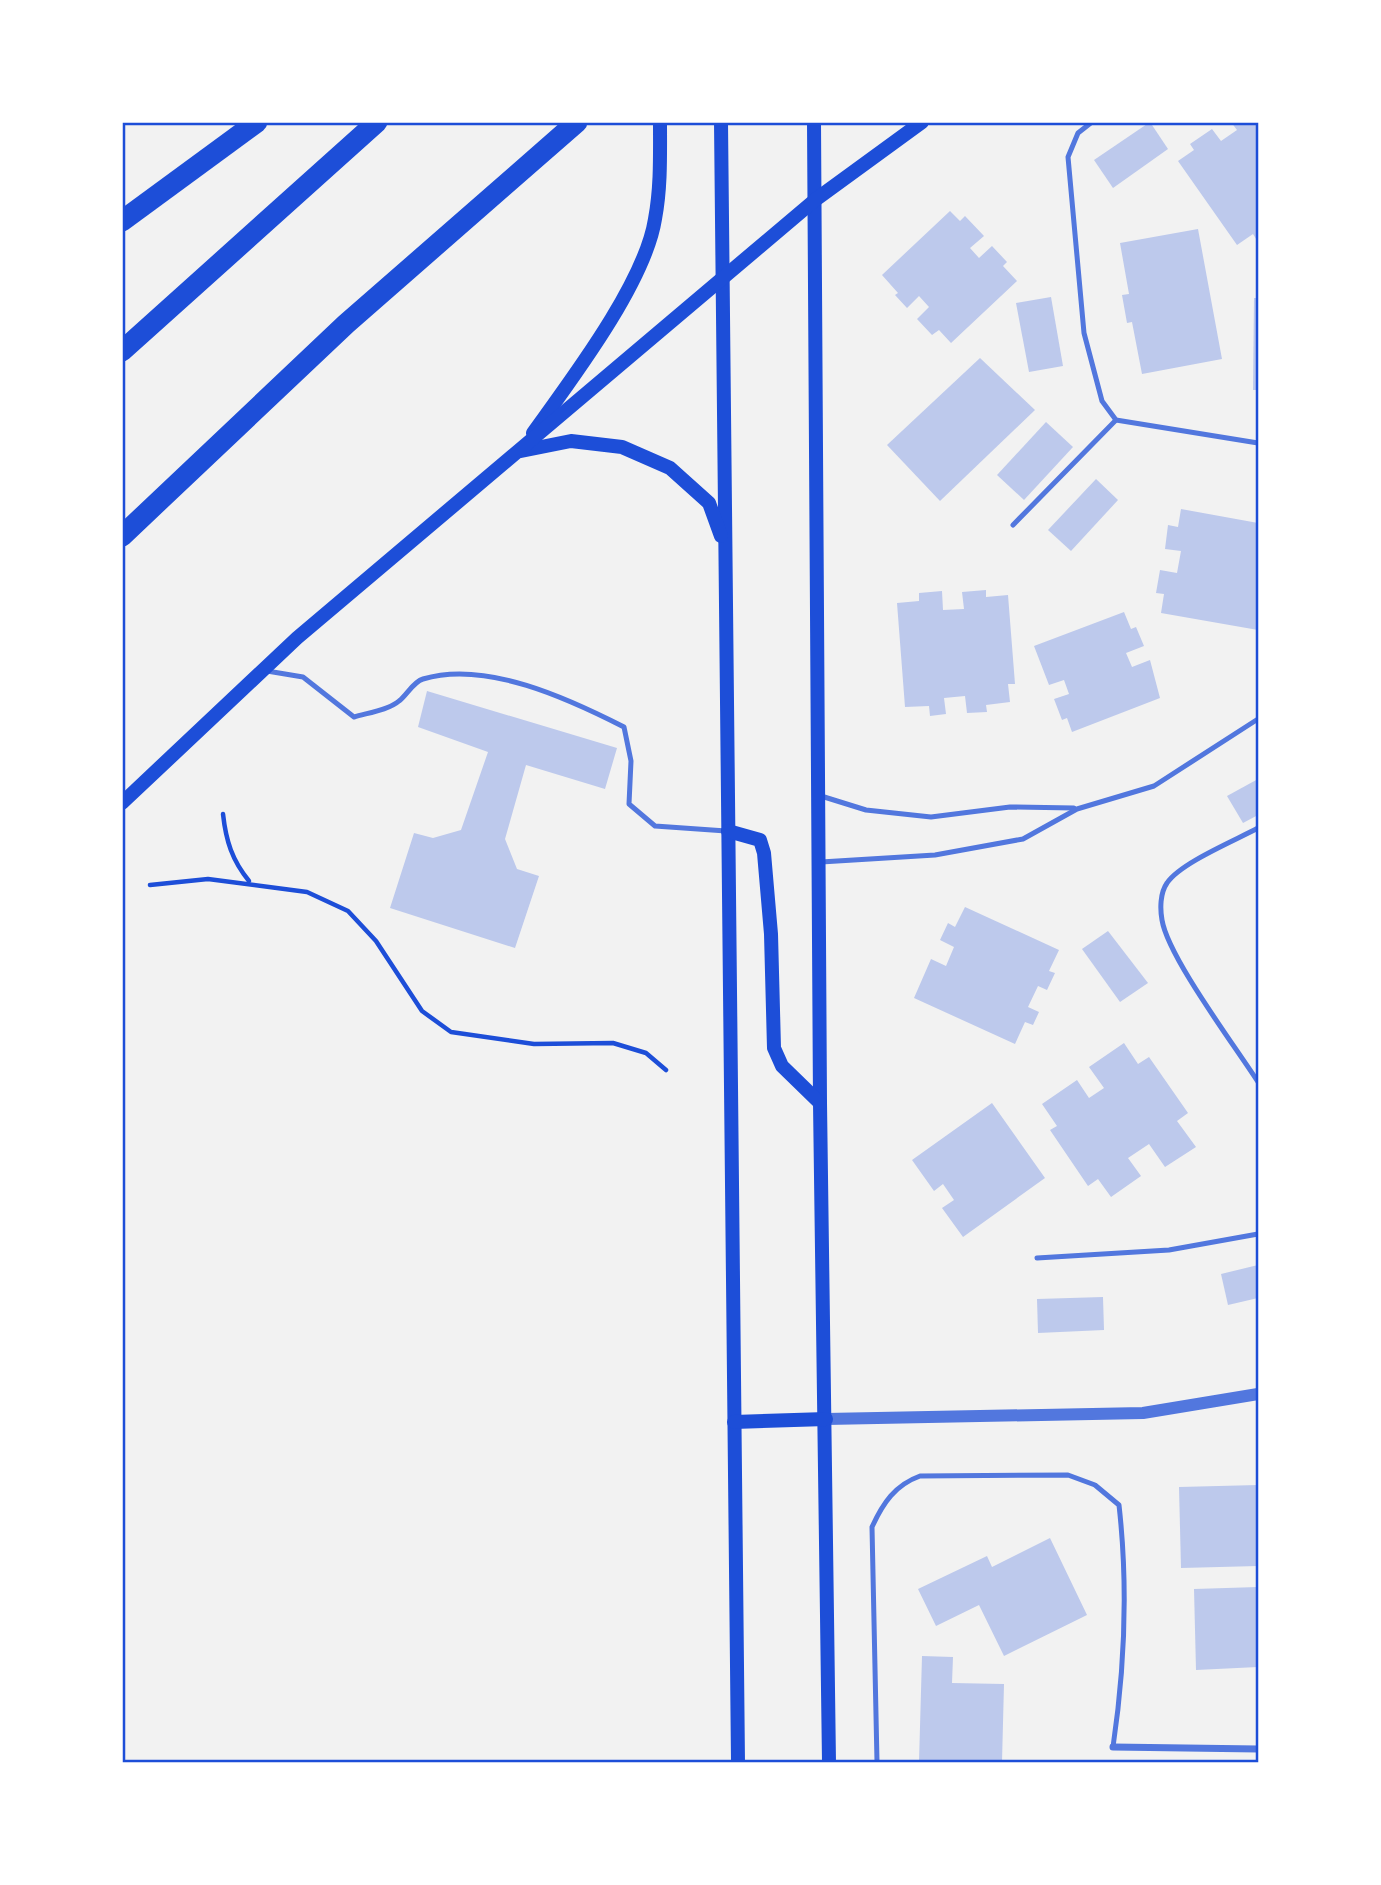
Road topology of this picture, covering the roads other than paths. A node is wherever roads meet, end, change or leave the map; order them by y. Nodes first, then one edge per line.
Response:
1 (257, 122) edge
2 (377, 122) edge
3 (660, 122) edge
4 (721, 122) edge
5 (814, 122) edge
6 (922, 122) edge
7 (1092, 122) edge
8 (573, 126) edge
9 (815, 200) junction
10 (122, 221) edge
11 (723, 279) junction
12 (122, 351) edge
13 (1116, 420) junction
14 (1258, 443) edge
15 (520, 451) junction
16 (1013, 525) dead end
17 (122, 536) edge
18 (725, 547) junction
19 (261, 670) junction
20 (1258, 719) edge
21 (820, 795) junction
22 (122, 803) edge
23 (1077, 808) junction
24 (1258, 828) edge
25 (728, 831) junction
26 (818, 862) junction
27 (1258, 1082) edge
28 (820, 1103) junction
29 (1258, 1234) edge
30 (1037, 1258) dead end
31 (1258, 1394) edge
32 (826, 1419) junction
33 (734, 1422) junction
34 (1113, 1746) joint
35 (1258, 1749) edge
36 (738, 1762) edge
37 (829, 1762) edge
38 (877, 1762) edge

1 - 10 highway
2 - 12 highway
3 - 15 main road
4 - 11 main road
5 - 9 main road
6 - 9 main road
7 - 13 lane
8 - 17 highway
9 - 11 main road
9 - 21 main road
11 - 15 main road
11 - 18 main road
13 - 14 lane
13 - 16 lane
15 - 18 main road
15 - 19 main road
18 - 25 main road
19 - 22 main road
19 - 25 lane
20 - 23 lane
21 - 23 lane
21 - 26 main road
23 - 26 lane
24 - 27 lane
25 - 28 main road
25 - 33 main road
26 - 28 main road
28 - 32 main road
29 - 30 lane
31 - 32 street
32 - 33 main road
32 - 37 main road
33 - 36 main road
34 - 35 street
34 - 38 lane

